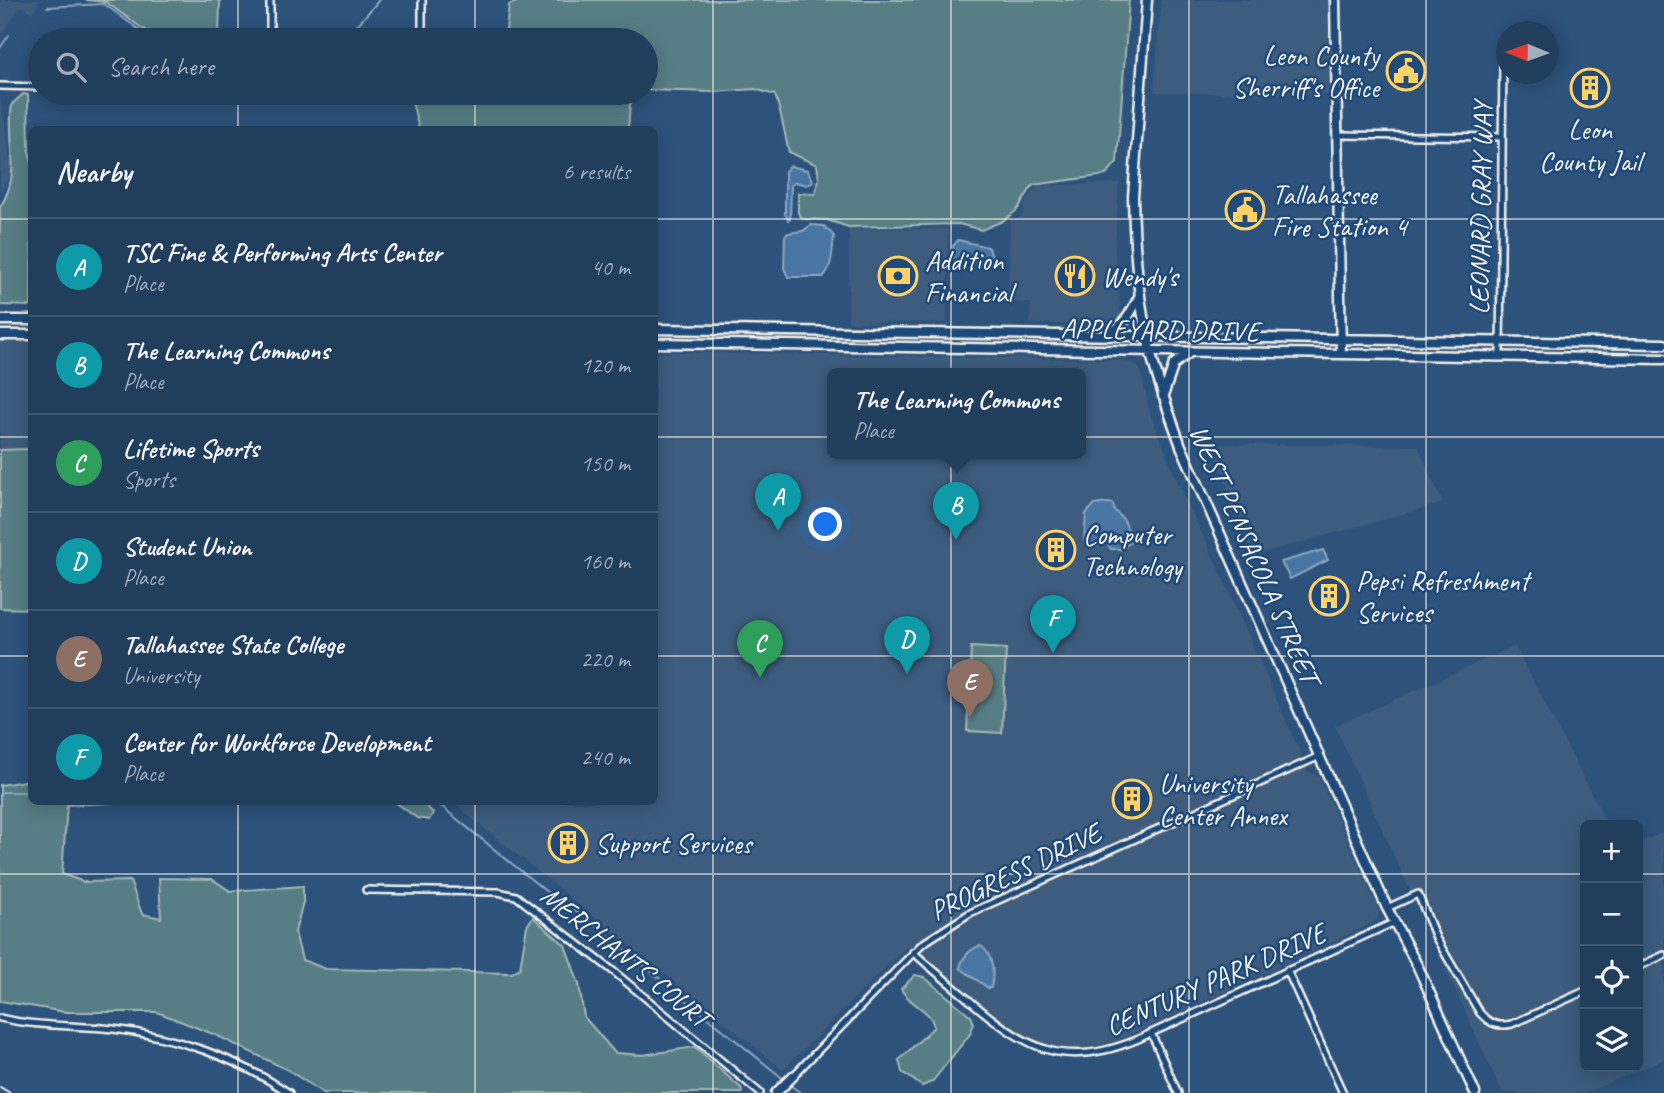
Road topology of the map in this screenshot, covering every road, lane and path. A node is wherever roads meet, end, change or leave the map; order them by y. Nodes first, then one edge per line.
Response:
1 (270, 0) edge
2 (422, 0) edge
3 (1147, 0) edge
4 (1335, 0) edge
5 (270, 28) edge
6 (422, 28) edge
7 (1503, 84) edge
8 (0, 86) edge
9 (28, 86) edge
10 (1338, 135) junction
11 (1502, 137) junction
12 (1140, 295) junction
13 (0, 320) edge
14 (28, 320) edge
15 (658, 328) edge
16 (685, 329) junction
17 (842, 331) junction
18 (946, 333) junction
19 (0, 335) edge
20 (28, 335) edge
21 (1107, 335) junction
22 (1146, 336) junction
23 (1340, 338) junction
24 (1500, 341) junction
25 (658, 343) edge
26 (685, 344) junction
27 (1664, 344) edge
28 (842, 346) junction
29 (953, 348) junction
30 (1150, 351) junction
31 (1191, 352) junction
32 (1341, 354) junction
33 (1500, 356) junction
34 (1664, 359) edge
35 (1163, 396) junction
36 (1320, 756) junction
37 (366, 890) dead end
38 (1387, 908) junction
39 (1395, 922) junction
40 (913, 952) junction
41 (1664, 955) edge
42 (1643, 965) edge
43 (1287, 970) junction
44 (1580, 993) edge
45 (0, 1018) edge
46 (1151, 1033) junction
47 (793, 1076) joint
48 (289, 1093) edge
49 (760, 1093) edge
50 (776, 1093) edge
51 (1178, 1093) edge
52 (1343, 1093) edge
53 (1475, 1093) edge

1 - 5 street
2 - 6 street
3 - 12 main road, WEST PENSACOLA STREET
4 - 10 main road
7 - 11 street, LEONARD GRAY WAY
8 - 9 street
10 - 11 street
10 - 23 main road
11 - 24 street, LEONARD GRAY WAY
12 - 21 main road
12 - 22 main road, WEST PENSACOLA STREET
13 - 14 main road
15 - 16 main road, APPLEYARD DRIVE
16 - 17 main road, APPLEYARD DRIVE
16 - 26 main road
17 - 18 main road, APPLEYARD DRIVE
17 - 28 main road
18 - 21 main road, APPLEYARD DRIVE
18 - 29 main road
19 - 20 main road
21 - 22 main road, APPLEYARD DRIVE
22 - 23 main road, APPLEYARD DRIVE
22 - 30 main road, WEST PENSACOLA STREET
23 - 24 main road, APPLEYARD DRIVE
23 - 32 main road
24 - 27 main road, APPLEYARD DRIVE
24 - 33 street, LEONARD GRAY WAY
25 - 26 main road, APPLEYARD DRIVE
26 - 28 main road, APPLEYARD DRIVE
28 - 29 main road, APPLEYARD DRIVE
29 - 30 main road, APPLEYARD DRIVE
30 - 31 main road, APPLEYARD DRIVE
30 - 35 main road, WEST PENSACOLA STREET
31 - 32 main road, APPLEYARD DRIVE
31 - 35 main road
32 - 33 main road, APPLEYARD DRIVE
33 - 34 main road, APPLEYARD DRIVE
35 - 36 main road, WEST PENSACOLA STREET
36 - 38 main road, WEST PENSACOLA STREET
36 - 40 street, PROGRESS DRIVE
37 - 49 street, MERCHANTS COURT
38 - 39 main road, WEST PENSACOLA STREET
38 - 44 street
39 - 43 street, CENTURY PARK DRIVE
39 - 53 main road, WEST PENSACOLA STREET
40 - 46 street, CENTURY PARK DRIVE
40 - 47 street, PROGRESS DRIVE
41 - 42 street
43 - 46 street, CENTURY PARK DRIVE
43 - 52 street
45 - 48 street
46 - 51 street
47 - 50 main road, PROGRESS DRIVE

